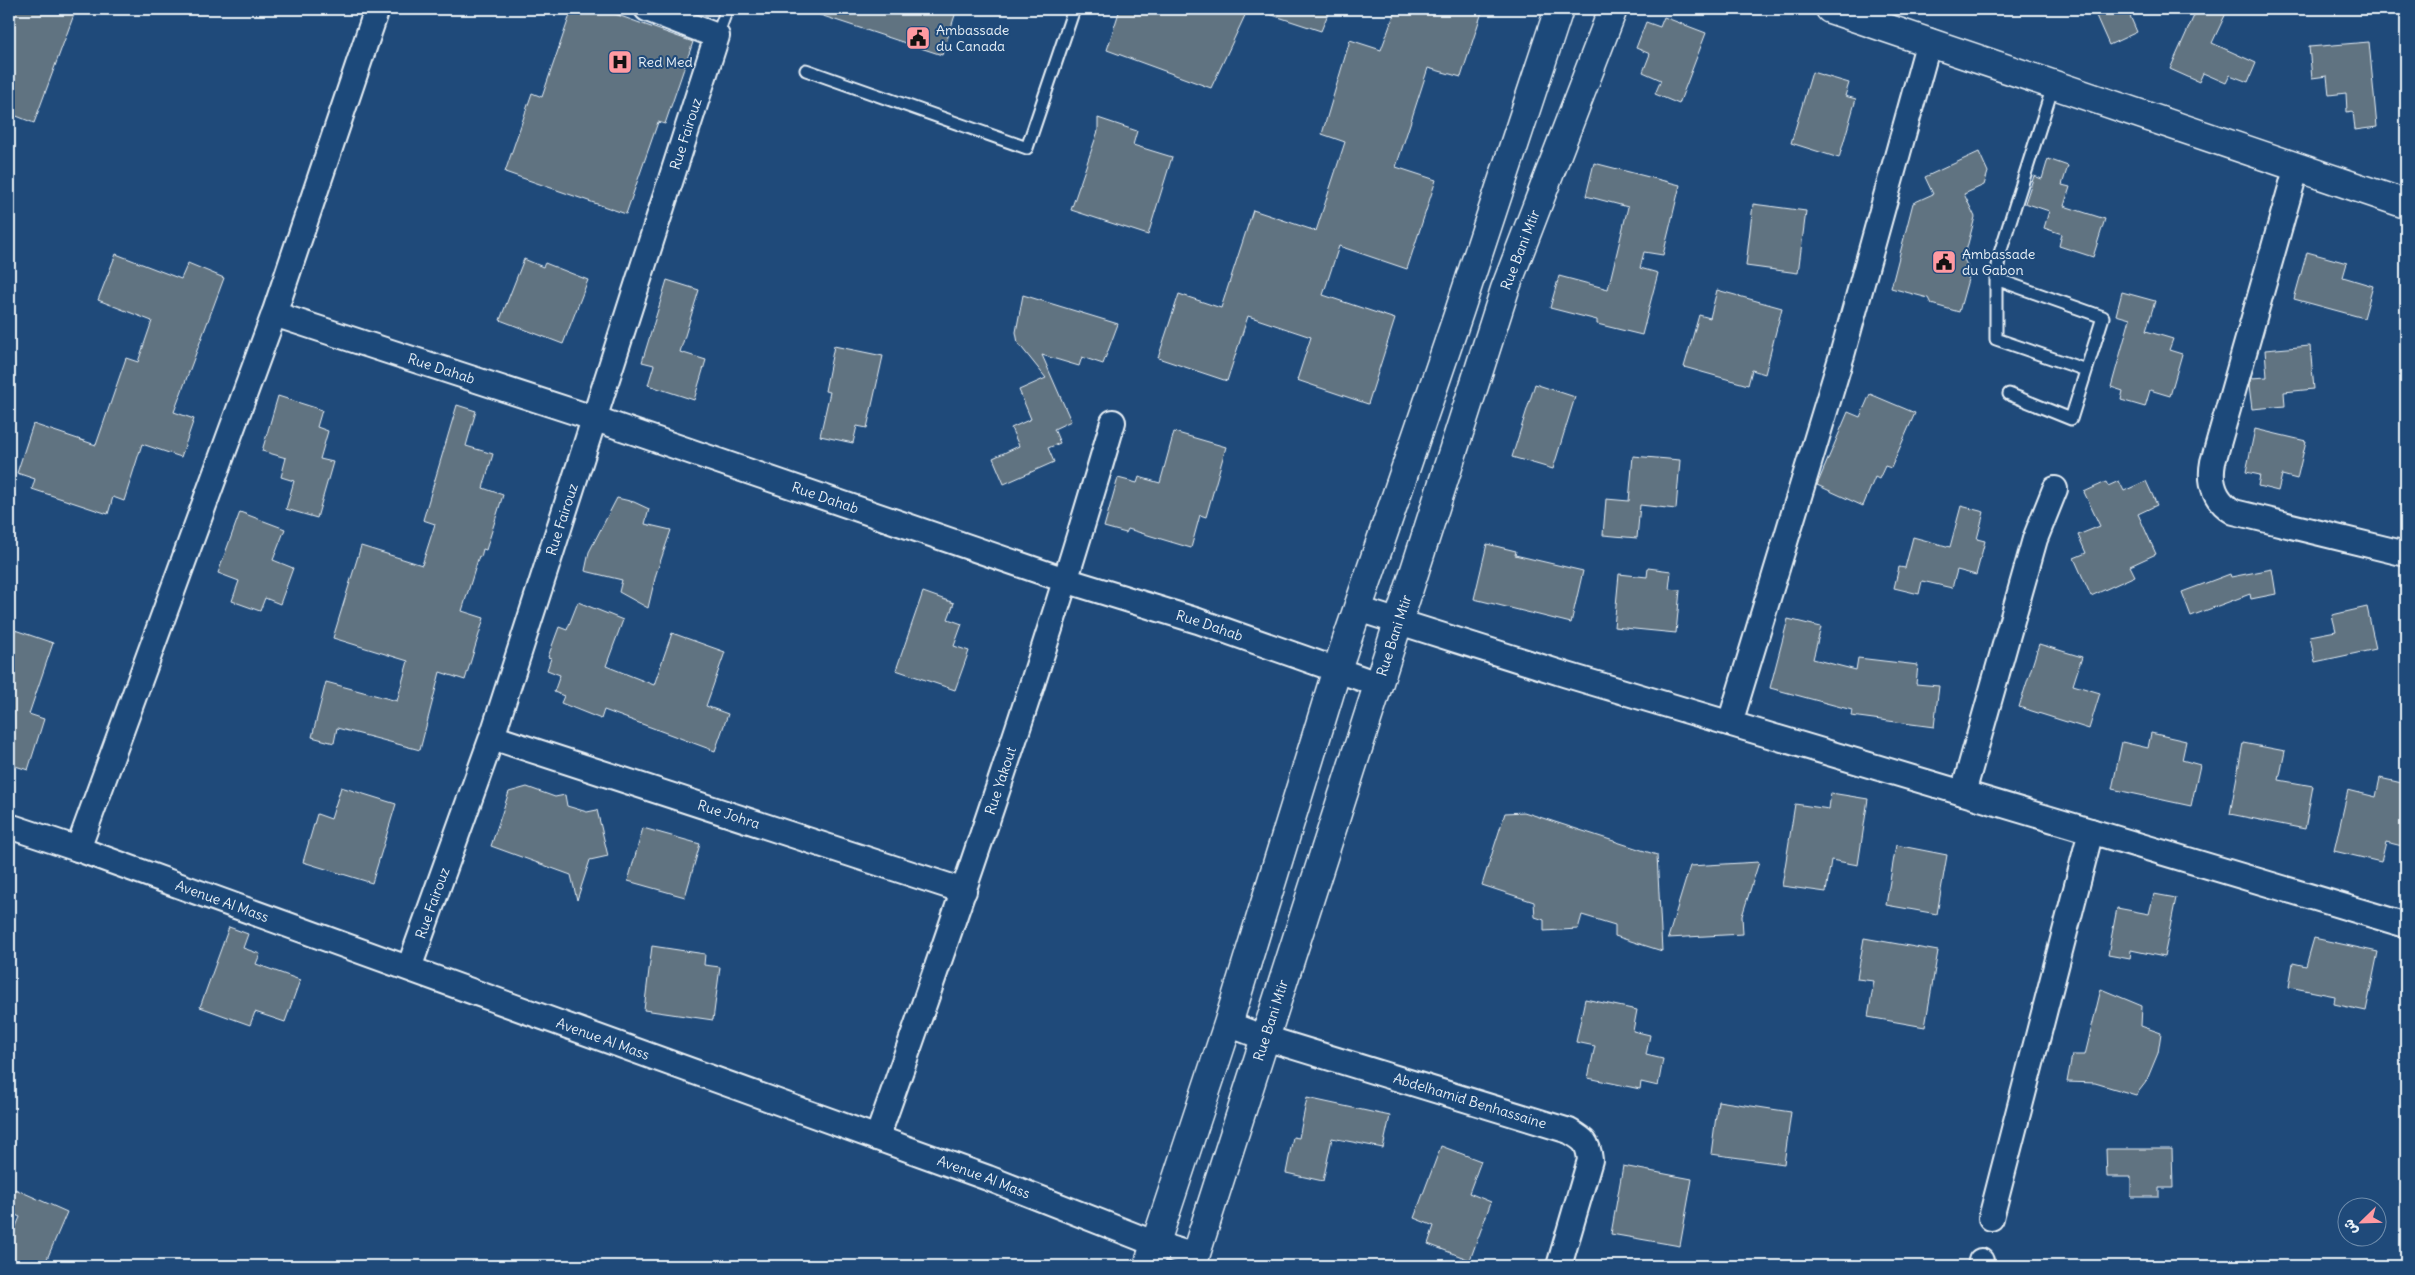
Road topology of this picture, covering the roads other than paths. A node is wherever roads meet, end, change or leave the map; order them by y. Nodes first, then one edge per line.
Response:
1 (378, 9) edge
2 (647, 9) edge
3 (727, 9) edge
4 (1074, 9) edge
5 (1560, 9) edge
6 (1613, 9) edge
7 (1830, 9) edge
8 (717, 36) junction
9 (1930, 41) junction
10 (806, 70) dead end
11 (2054, 84) junction
12 (2297, 166) junction
13 (2406, 204) edge
14 (1996, 279) junction
15 (274, 314) junction
16 (2086, 370) junction
17 (2008, 394) dead end
18 (594, 418) junction
19 (1113, 422) dead end
20 (2055, 489) dead end
21 (2406, 554) edge
22 (1065, 580) junction
23 (1358, 610) junction
24 (1399, 622) junction
25 (1337, 669) junction
26 (1377, 684) junction
27 (1730, 724) junction
28 (492, 737) junction
29 (1963, 793) junction
30 (9, 826) edge
31 (2091, 831) junction
32 (78, 848) junction
33 (964, 891) junction
34 (2406, 925) edge
35 (408, 968) junction
36 (1228, 1024) junction
37 (1265, 1038) junction
38 (876, 1138) junction
39 (1991, 1218) dead end
40 (1152, 1255) edge
41 (1194, 1261) edge
42 (1559, 1266) edge

1 - 15 street
2 - 8 street
3 - 8 lane
4 - 10 lane
5 - 23 street
6 - 24 street, Rue Bani Mtir
7 - 9 street
8 - 18 street, Rue Fairouz
9 - 11 street
9 - 27 street
11 - 12 street
11 - 14 lane
12 - 13 street
12 - 21 street
14 - 16 lane
14 - 16 lane
15 - 18 street, Rue Dahab
15 - 32 street
16 - 17 lane
18 - 22 street, Rue Dahab
18 - 28 street, Rue Fairouz
19 - 22 street, Rue Yakout
20 - 29 street
22 - 25 street, Rue Dahab
22 - 33 street, Rue Yakout
23 - 24 street
23 - 25 street
24 - 26 street, Rue Bani Mtir
24 - 27 street
25 - 26 street, Rue Dahab
25 - 36 street
26 - 37 street, Rue Bani Mtir
27 - 29 street
28 - 33 street, Rue Johra
28 - 35 street, Rue Fairouz
29 - 31 street
30 - 32 street, Avenue Al Mass
31 - 34 street
31 - 39 street
32 - 35 street, Avenue Al Mass
33 - 38 street, Rue Yakout
35 - 38 street, Avenue Al Mass
36 - 37 street, Abdelhamid Benhassaine
36 - 40 street
37 - 41 street, Rue Bani Mtir
37 - 42 street, Abdelhamid Benhassaine
38 - 40 street, Avenue Al Mass
40 - 41 street, Avenue Al Mass

